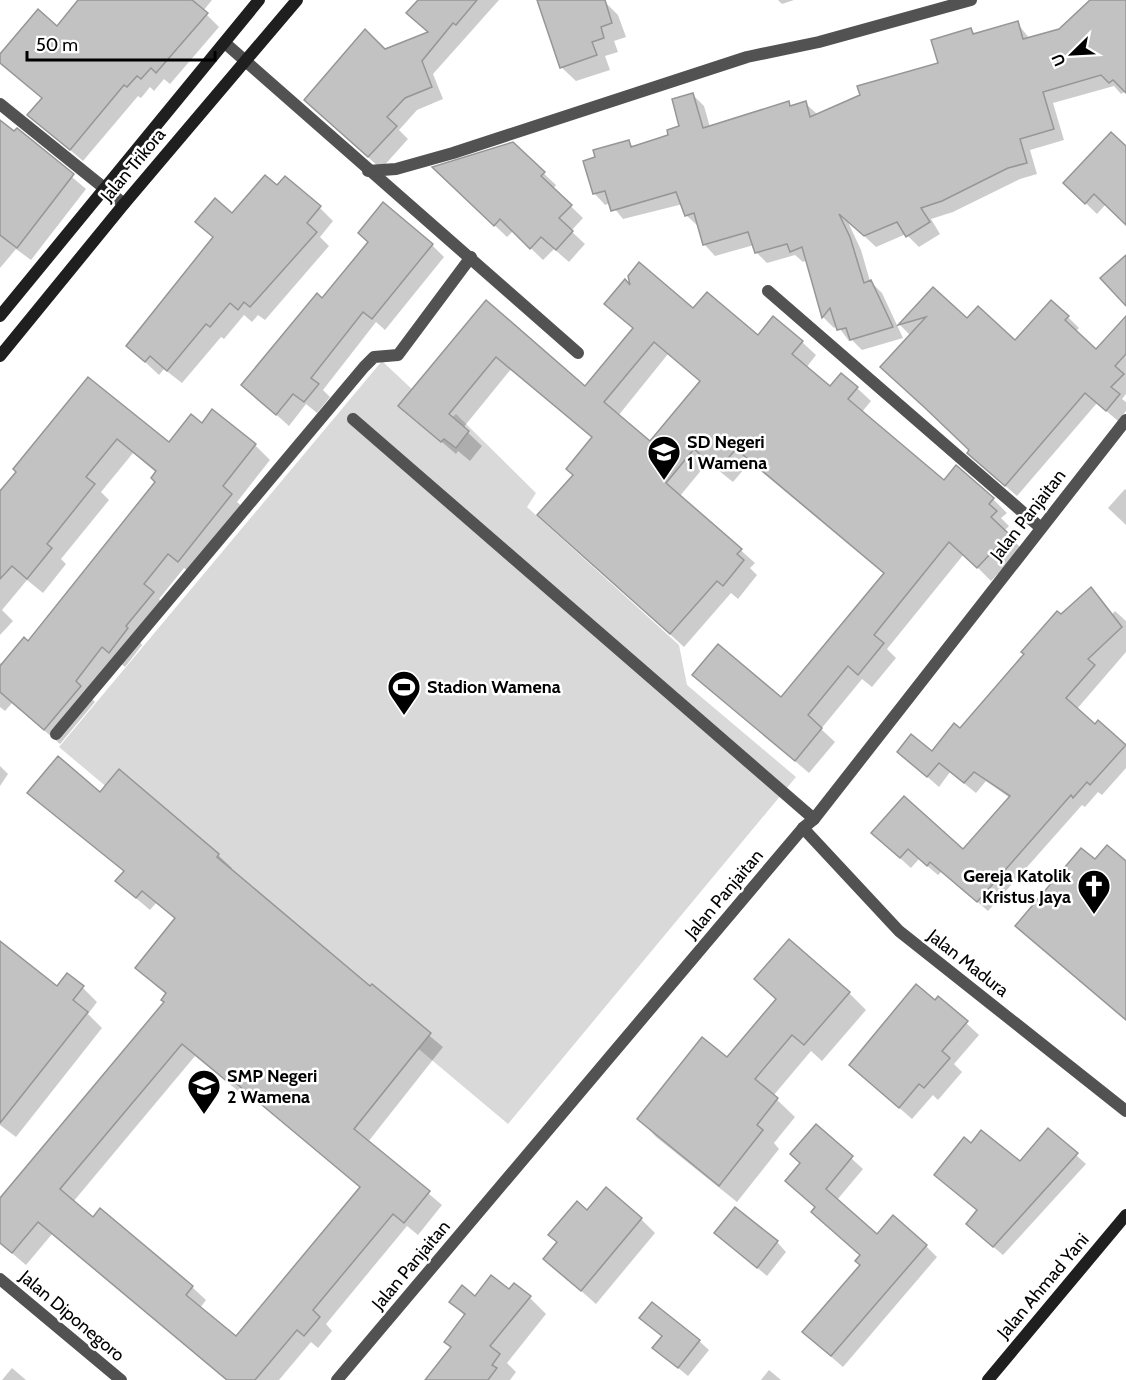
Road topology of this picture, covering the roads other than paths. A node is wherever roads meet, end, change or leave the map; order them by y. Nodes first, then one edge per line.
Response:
1 (259, 0) edge
2 (297, 0) edge
3 (971, 0) edge
4 (225, 43) junction
5 (246, 61) junction
6 (0, 104) edge
7 (368, 171) junction
8 (107, 188) junction
9 (124, 204) junction
10 (471, 257) junction
11 (768, 291) dead end
12 (0, 316) edge
13 (578, 353) dead end
14 (0, 356) edge
15 (353, 419) dead end
16 (1126, 420) edge
17 (1041, 528) junction
18 (56, 734) dead end
19 (814, 819) junction
20 (803, 828) junction
21 (1126, 1111) edge
22 (1126, 1215) edge
23 (0, 1279) edge
24 (122, 1380) edge
25 (337, 1380) edge
26 (988, 1380) edge

1 - 4 main road, Jalan Trikora
2 - 5 main road, Jalan Trikora
3 - 7 street
4 - 5 street
4 - 8 main road, Jalan Trikora
5 - 7 street
5 - 9 main road, Jalan Trikora
6 - 8 street
7 - 10 street
8 - 9 street
8 - 12 main road, Jalan Trikora
9 - 14 main road, Jalan Trikora
10 - 13 street
10 - 18 street
11 - 17 street
15 - 19 street
16 - 17 street, Jalan Panjaitan
17 - 19 street, Jalan Panjaitan
19 - 20 street, Jalan Panjaitan
20 - 21 street, Jalan Madura
20 - 25 street, Jalan Panjaitan
22 - 26 main road, Jalan Ahmad Yani
23 - 24 street, Jalan Diponegoro

